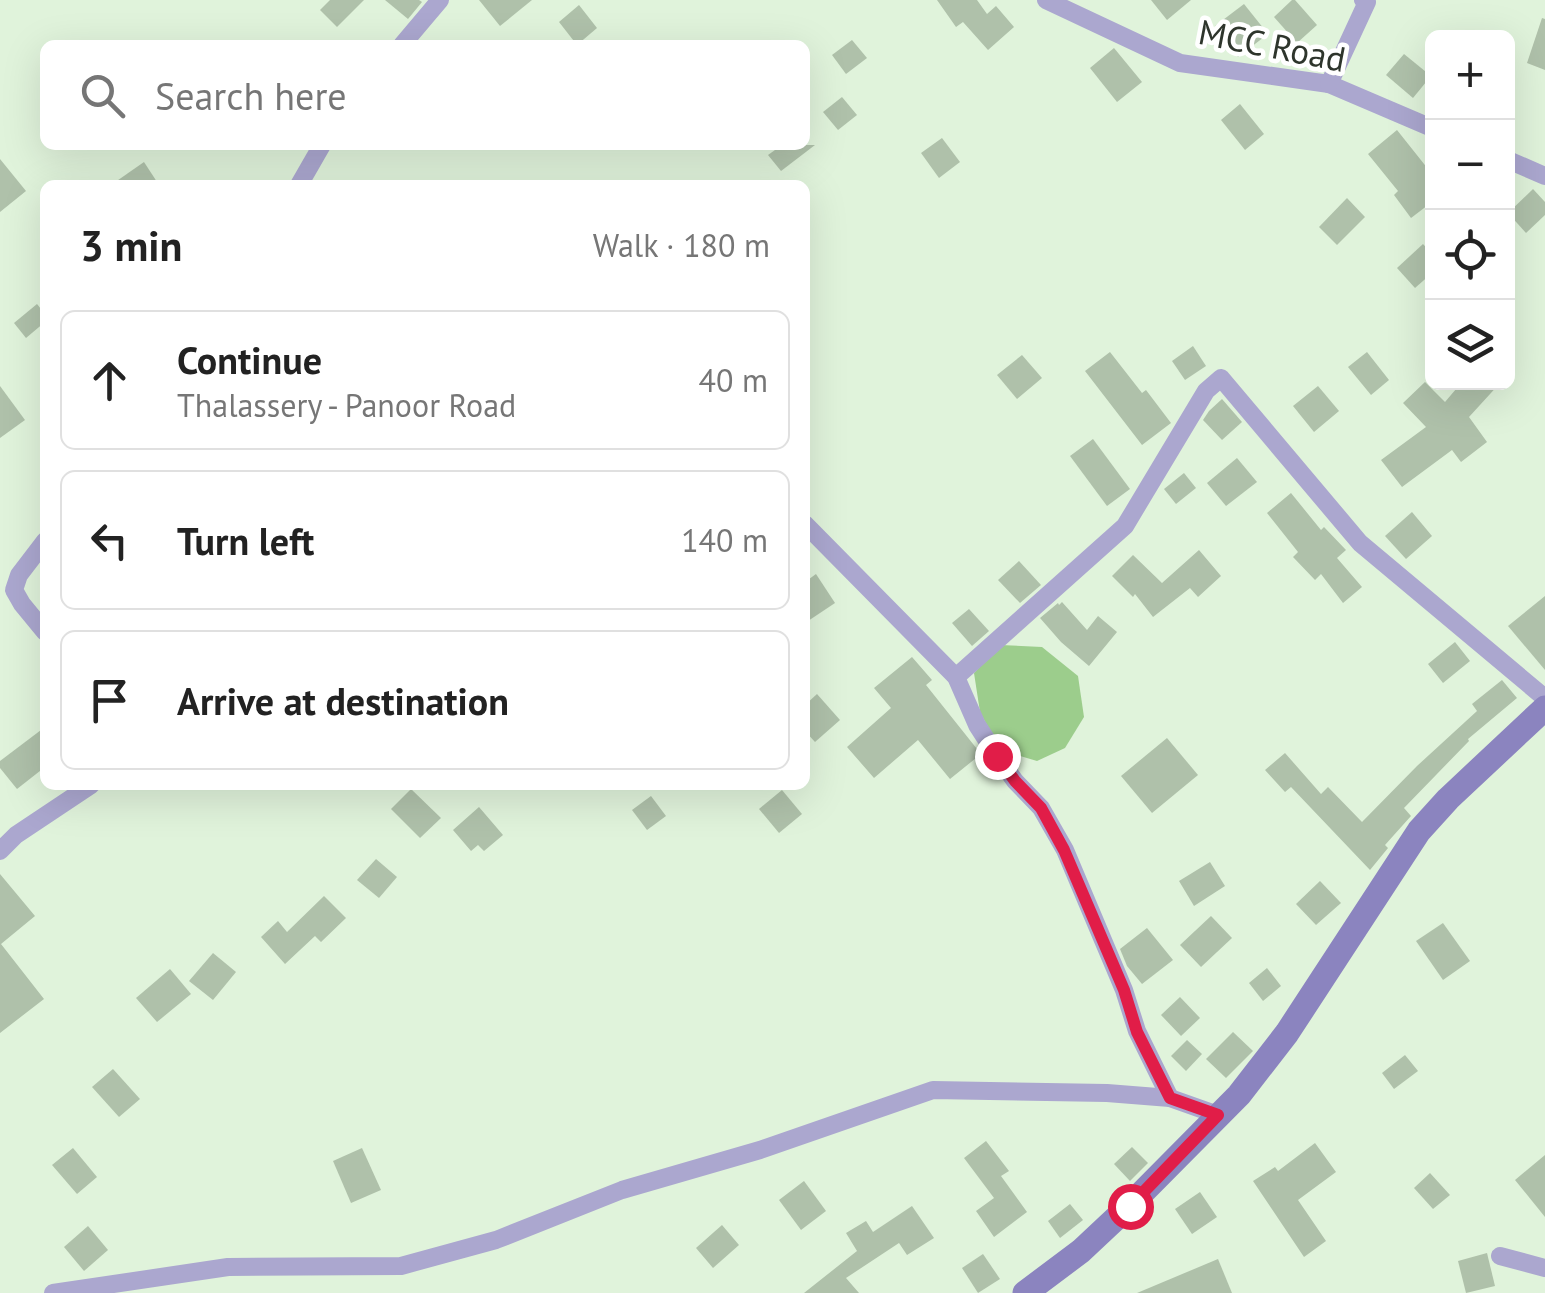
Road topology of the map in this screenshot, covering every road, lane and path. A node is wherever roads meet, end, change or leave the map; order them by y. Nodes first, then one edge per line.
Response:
1 (440, 0) edge
2 (1046, 0) edge
3 (1364, 0) edge
4 (406, 40) edge
5 (1329, 84) junction
6 (1425, 125) edge
7 (319, 150) edge
8 (1515, 163) edge
9 (1545, 176) edge
10 (302, 180) edge
11 (810, 529) edge
12 (40, 547) edge
13 (40, 625) edge
14 (956, 677) junction
15 (1545, 698) edge
16 (1545, 708) edge
17 (83, 790) edge
18 (0, 852) edge
19 (1170, 1098) junction
20 (1218, 1115) junction
21 (1500, 1256) dead end
22 (1545, 1268) edge
23 (52, 1293) edge
24 (1025, 1293) edge

1 - 4 street
2 - 5 street, MCC Road
3 - 5 street
5 - 6 street, MCC Road
7 - 10 street
8 - 9 street
11 - 14 street
12 - 13 street
14 - 15 street
14 - 19 street
16 - 20 main road
17 - 18 street
19 - 20 street
19 - 23 street
20 - 24 main road
21 - 22 street

